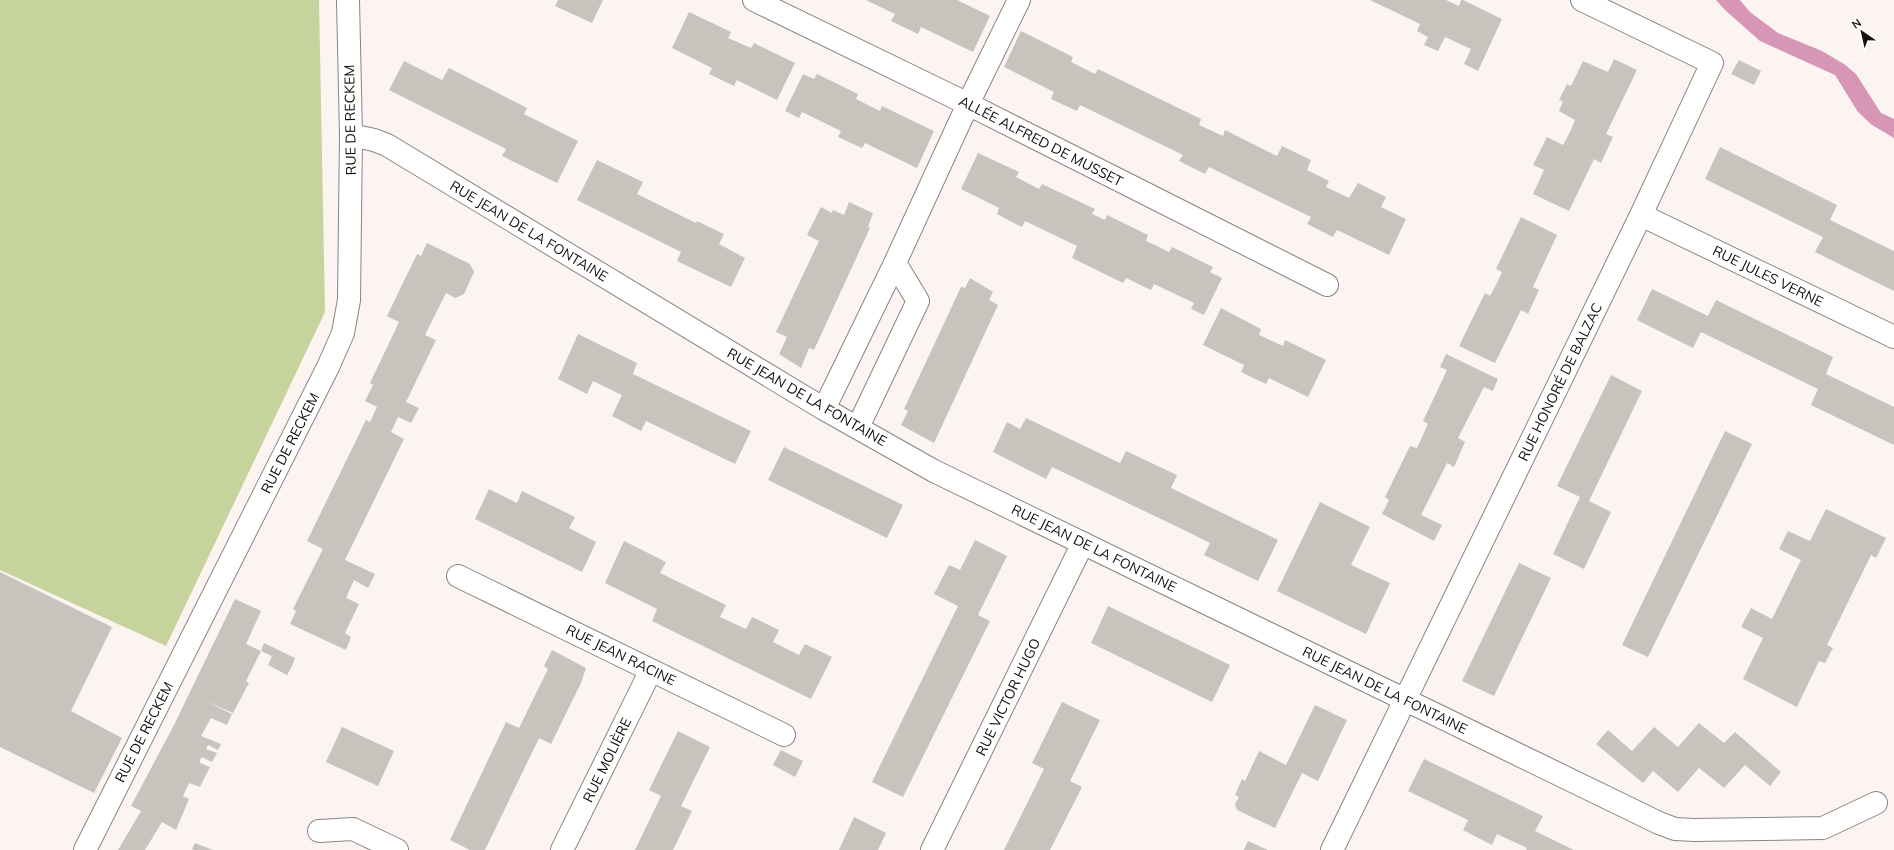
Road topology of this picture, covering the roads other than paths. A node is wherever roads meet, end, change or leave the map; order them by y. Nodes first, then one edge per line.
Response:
1 (348, 0) edge
2 (754, 0) edge
3 (1019, 0) edge
4 (1582, 0) edge
5 (968, 104) junction
6 (351, 136) junction
7 (1642, 215) junction
8 (895, 264) junction
9 (1327, 285) dead end
10 (1894, 337) edge
11 (824, 409) junction
12 (858, 428) junction
13 (1083, 544) junction
14 (458, 576) dead end
15 (651, 670) junction
16 (1405, 700) junction
17 (784, 735) dead end
18 (1876, 803) dead end
19 (319, 831) dead end
20 (85, 850) edge
21 (397, 850) edge
22 (562, 850) edge
23 (932, 850) edge
24 (1332, 850) edge

1 - 6 street, RUE DE RECKEM
2 - 5 street, ALLÉE ALFRED DE MUSSET
3 - 5 street
4 - 7 street, RUE HONORÉ DE BALZAC
5 - 8 street
5 - 9 street, ALLÉE ALFRED DE MUSSET
6 - 11 street, RUE JEAN DE LA FONTAINE
6 - 20 street, RUE DE RECKEM
7 - 10 street, RUE JULES VERNE
7 - 16 street, RUE HONORÉ DE BALZAC
8 - 11 street
8 - 12 street
11 - 12 street, RUE JEAN DE LA FONTAINE
12 - 13 street, RUE JEAN DE LA FONTAINE
13 - 16 street, RUE JEAN DE LA FONTAINE
13 - 23 street, RUE VICTOR HUGO
14 - 15 street, RUE JEAN RACINE
15 - 17 street, RUE JEAN RACINE
15 - 22 street, RUE MOLIÈRE
16 - 18 street, RUE JEAN DE LA FONTAINE
16 - 24 street, RUE HONORÉ DE BALZAC
19 - 21 street

